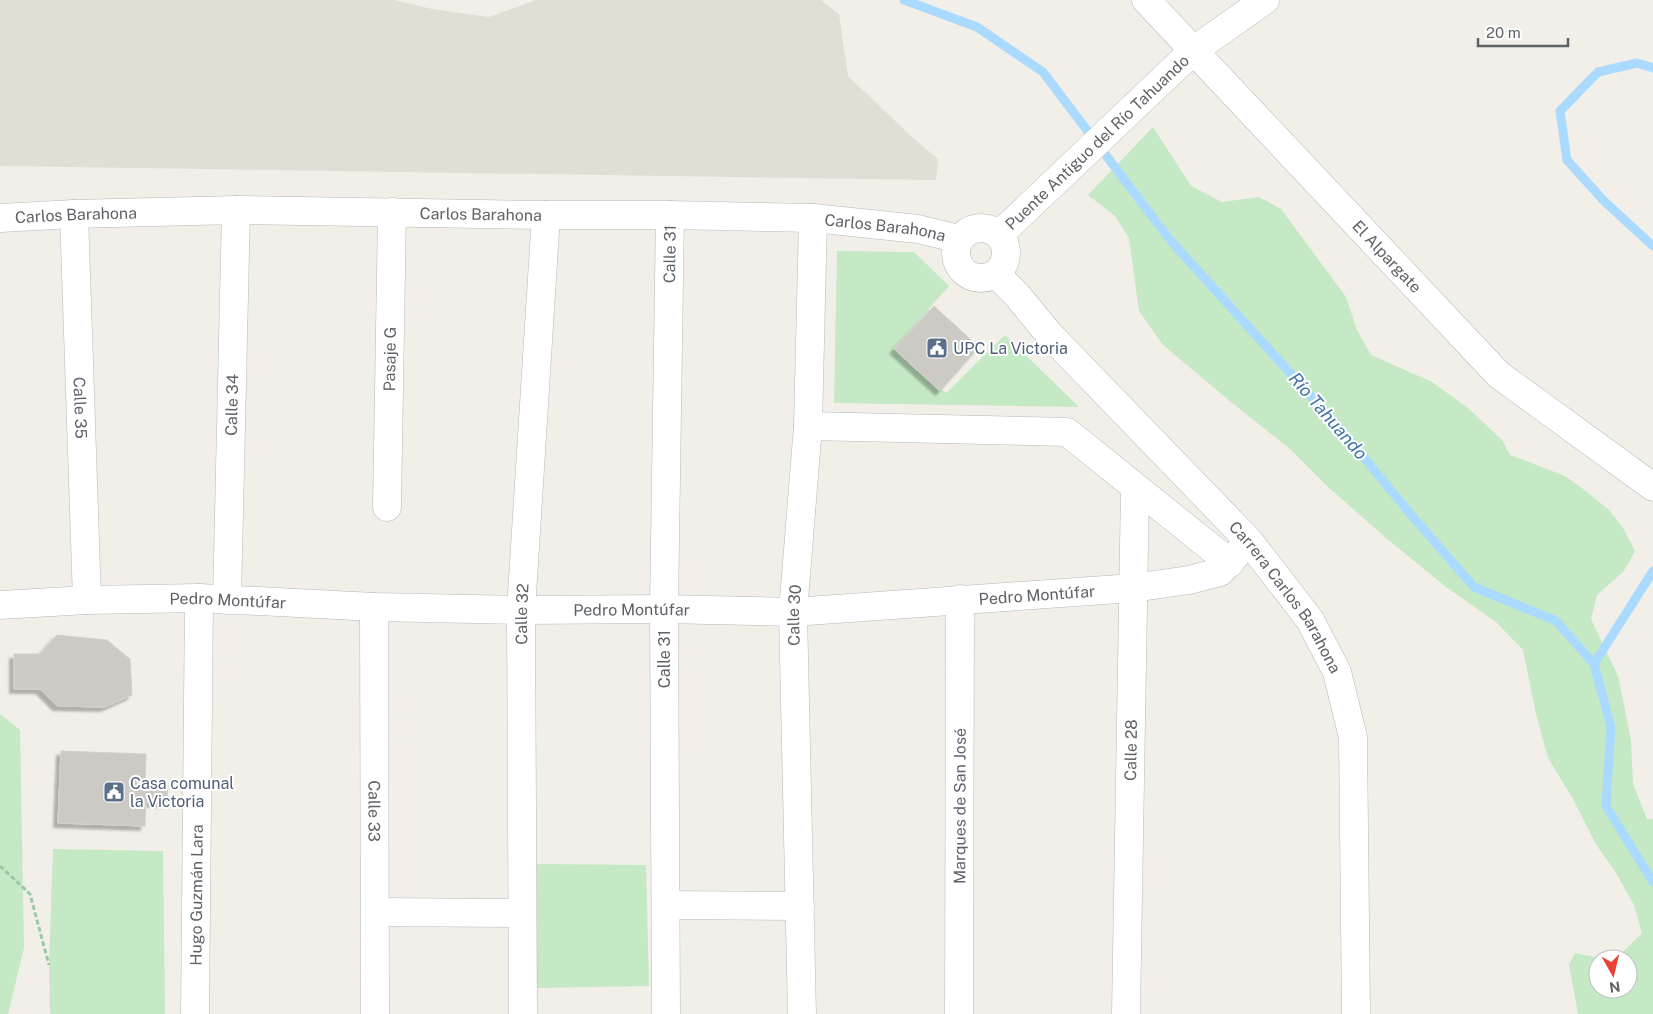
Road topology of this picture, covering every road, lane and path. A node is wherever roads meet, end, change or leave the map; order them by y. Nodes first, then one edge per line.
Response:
1 (1146, 0) edge
2 (1265, 0) edge
3 (1194, 50) junction
4 (236, 210) junction
5 (392, 212) junction
6 (74, 214) junction
7 (670, 214) junction
8 (546, 215) junction
9 (0, 218) edge
10 (813, 218) junction
11 (999, 235) junction
12 (959, 239) junction
13 (996, 274) junction
14 (808, 426) junction
15 (1653, 487) edge
16 (1135, 488) junction
17 (388, 507) dead end
18 (1249, 541) junction
19 (1230, 563) junction
20 (1133, 588) junction
21 (199, 598) junction
22 (87, 600) junction
23 (227, 600) junction
24 (960, 600) junction
25 (0, 605) edge
26 (374, 607) junction
27 (664, 609) junction
28 (521, 610) junction
29 (793, 612) junction
30 (0, 866) edge
31 (666, 905) junction
32 (800, 906) junction
33 (375, 912) junction
34 (522, 913) junction
35 (49, 965) dead end
36 (195, 1014) edge
37 (375, 1014) edge
38 (523, 1014) edge
39 (666, 1014) edge
40 (802, 1014) edge
41 (959, 1014) edge
42 (1126, 1014) edge
43 (1356, 1014) edge

1 - 3 street, El Alpargate
2 - 3 street, Puente Antiguo del Río Tahuando
3 - 11 street, Puente Antiguo del Río Tahuando
3 - 15 street, El Alpargate
4 - 5 street, Carlos Barahona
4 - 6 street, Carlos Barahona
4 - 23 street, Calle 34
5 - 8 street, Carlos Barahona
5 - 17 street, Pasaje G
6 - 9 street, Carlos Barahona
6 - 22 street, Calle 35
7 - 8 street, Carlos Barahona
7 - 10 street, Carlos Barahona
7 - 27 street, Calle 31
8 - 28 street, Calle 32
10 - 12 street, Carlos Barahona
10 - 14 street, Calle 30
11 - 12 street
11 - 13 street
12 - 13 street
13 - 18 street, Carrera Carlos Barahona
14 - 16 street
14 - 29 street, Calle 30
16 - 19 street
16 - 20 street, Calle 28
18 - 19 street, Pedro Montúfar
18 - 43 street, Carrera Carlos Barahona
19 - 20 street, Pedro Montúfar
20 - 24 street, Pedro Montúfar
20 - 42 street, Calle 28
21 - 22 street, Pedro Montúfar
21 - 23 street, Pedro Montúfar
21 - 36 street, Hugo Guzmán Lara
22 - 25 street, Pedro Montúfar
23 - 26 street, Pedro Montúfar
24 - 29 street, Pedro Montúfar
24 - 41 street, Marques de San José
26 - 28 street, Pedro Montúfar
26 - 33 street, Calle 33
27 - 28 street, Pedro Montúfar
27 - 29 street, Pedro Montúfar
27 - 31 street, Calle 31
28 - 34 street, Calle 32
29 - 32 street, Calle 30
30 - 35 path
31 - 32 street
31 - 39 street, Calle 31
32 - 40 street, Calle 30
33 - 34 street
33 - 37 street, Calle 33
34 - 38 street, Calle 32

